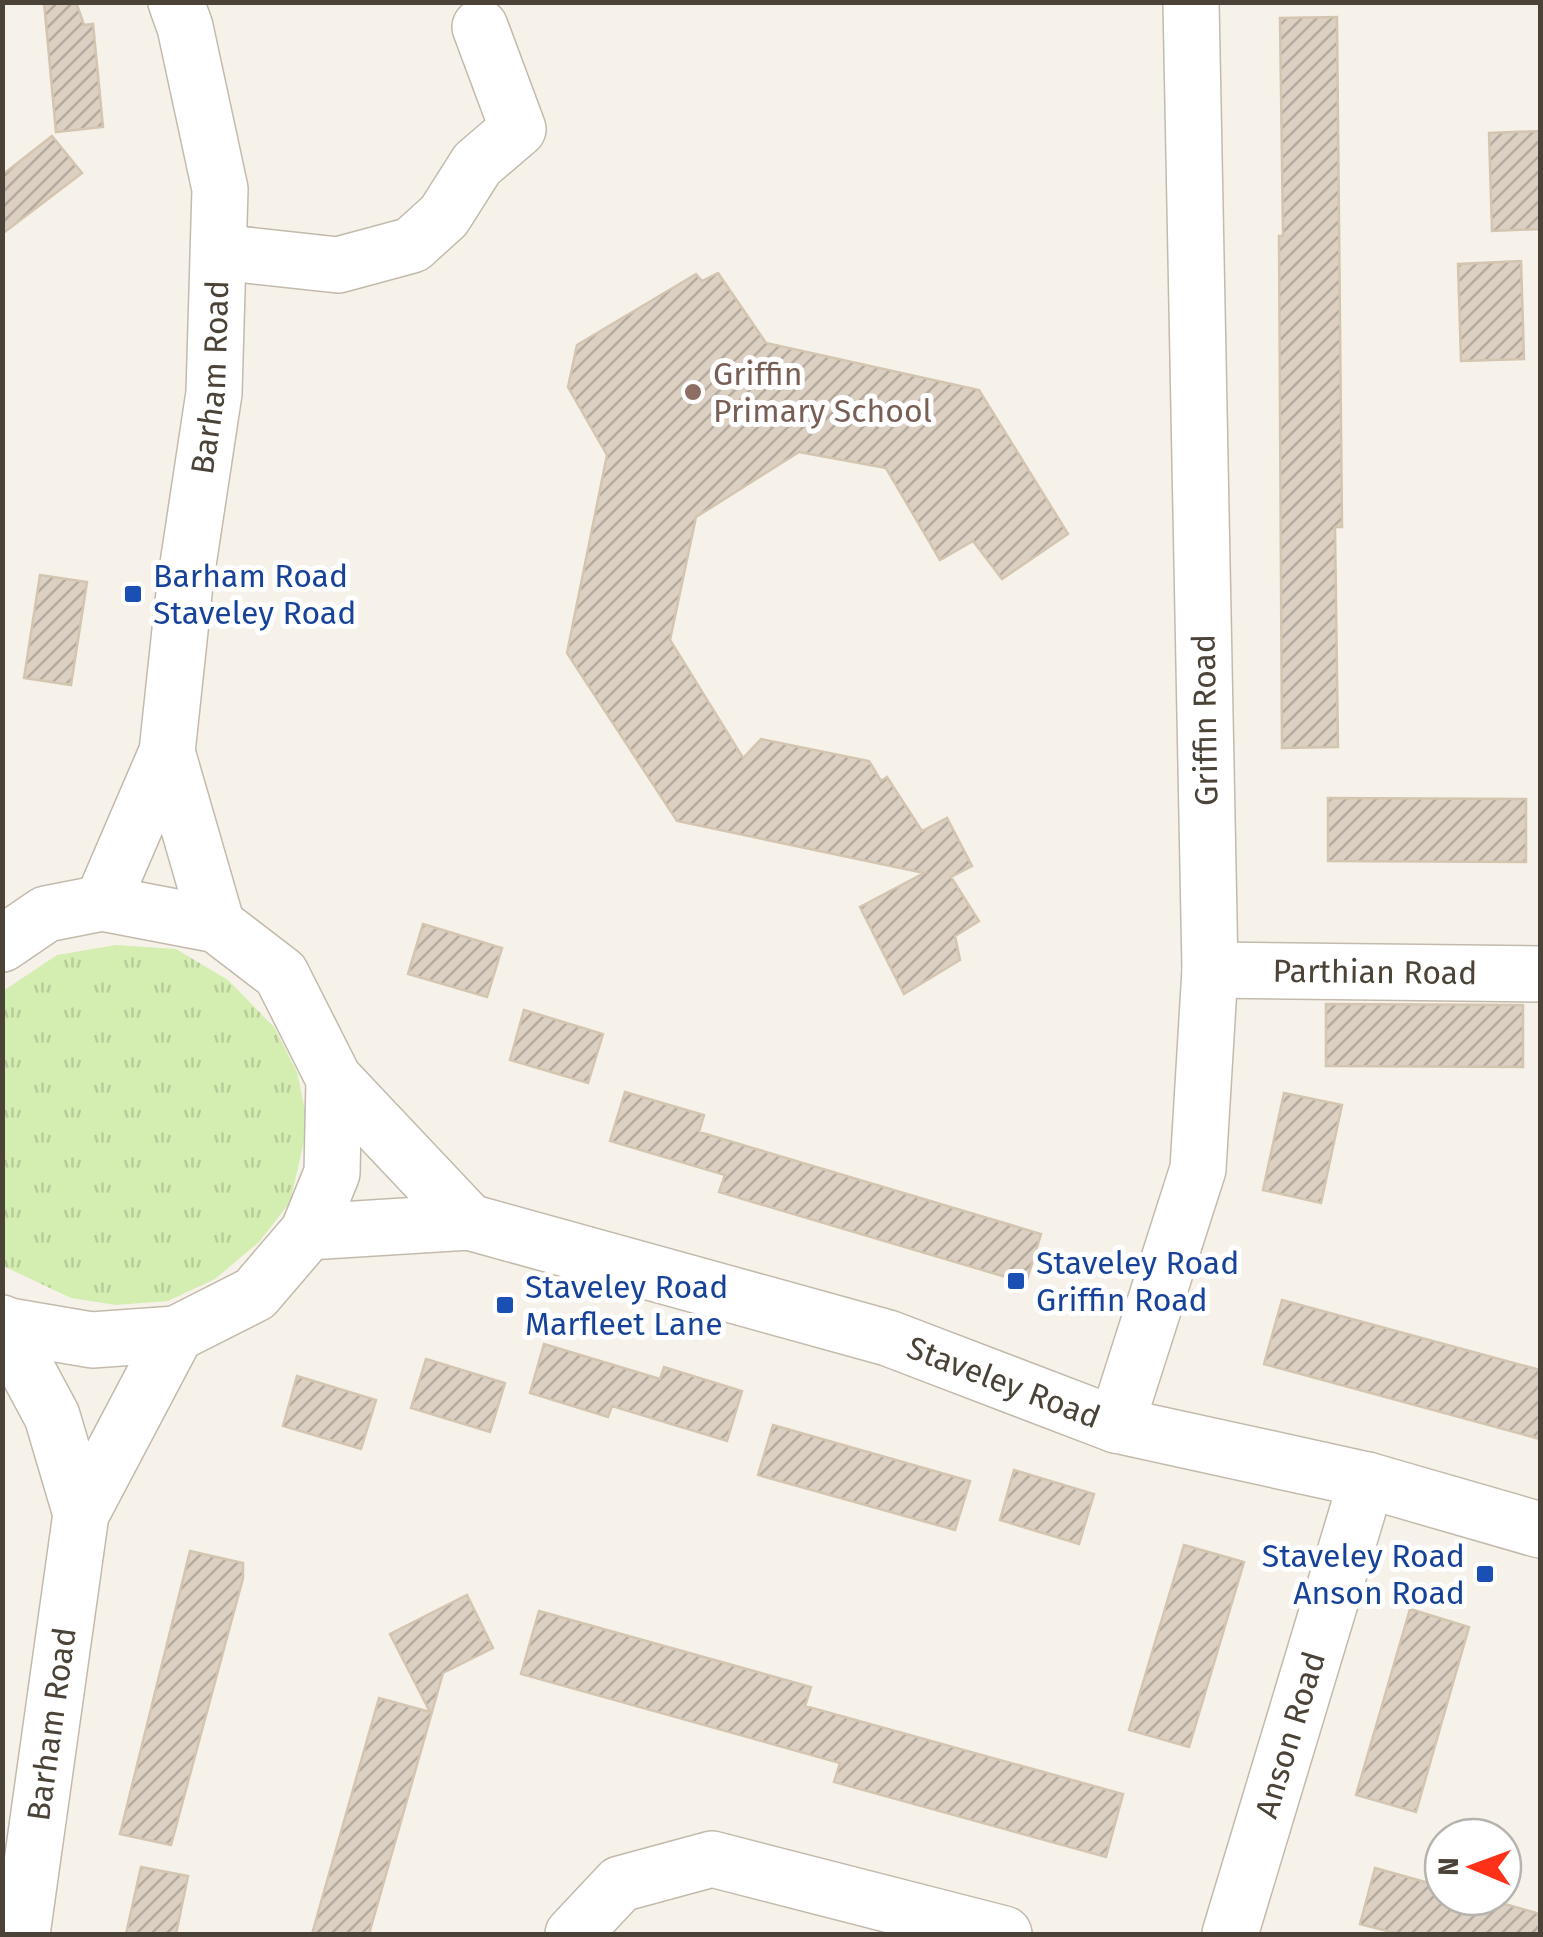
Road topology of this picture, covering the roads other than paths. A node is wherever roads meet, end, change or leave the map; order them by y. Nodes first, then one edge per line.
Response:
1 (176, 2) edge
2 (1192, 2) edge
3 (480, 27) dead end
4 (218, 252) junction
5 (168, 752) junction
6 (102, 902) junction
7 (216, 925) junction
8 (2, 944) edge
9 (1210, 970) junction
10 (1540, 974) edge
11 (334, 1079) junction
12 (469, 1222) junction
13 (308, 1232) junction
14 (3, 1324) edge
15 (176, 1334) junction
16 (1116, 1425) junction
17 (1367, 1480) junction
18 (81, 1514) junction
19 (1540, 1530) edge
20 (22, 1934) edge
21 (573, 1934) edge
22 (1004, 1934) edge
23 (1230, 1934) edge

1 - 4 street, Barham Road
2 - 9 street, Griffin Road
3 - 4 street
4 - 5 street, Barham Road
5 - 6 street, Barham Road
5 - 7 street, Barham Road
6 - 7 street
6 - 8 street
7 - 11 street
9 - 10 street, Parthian Road
9 - 16 street, Griffin Road
11 - 12 street
11 - 13 street
12 - 13 street, Staveley Road
12 - 16 street, Staveley Road
13 - 15 street
14 - 15 street
14 - 18 street, Barham Road
15 - 18 street, Barham Road
16 - 17 street, Staveley Road
17 - 19 street, Staveley Road
17 - 23 street, Anson Road
18 - 20 street, Barham Road
21 - 22 street

